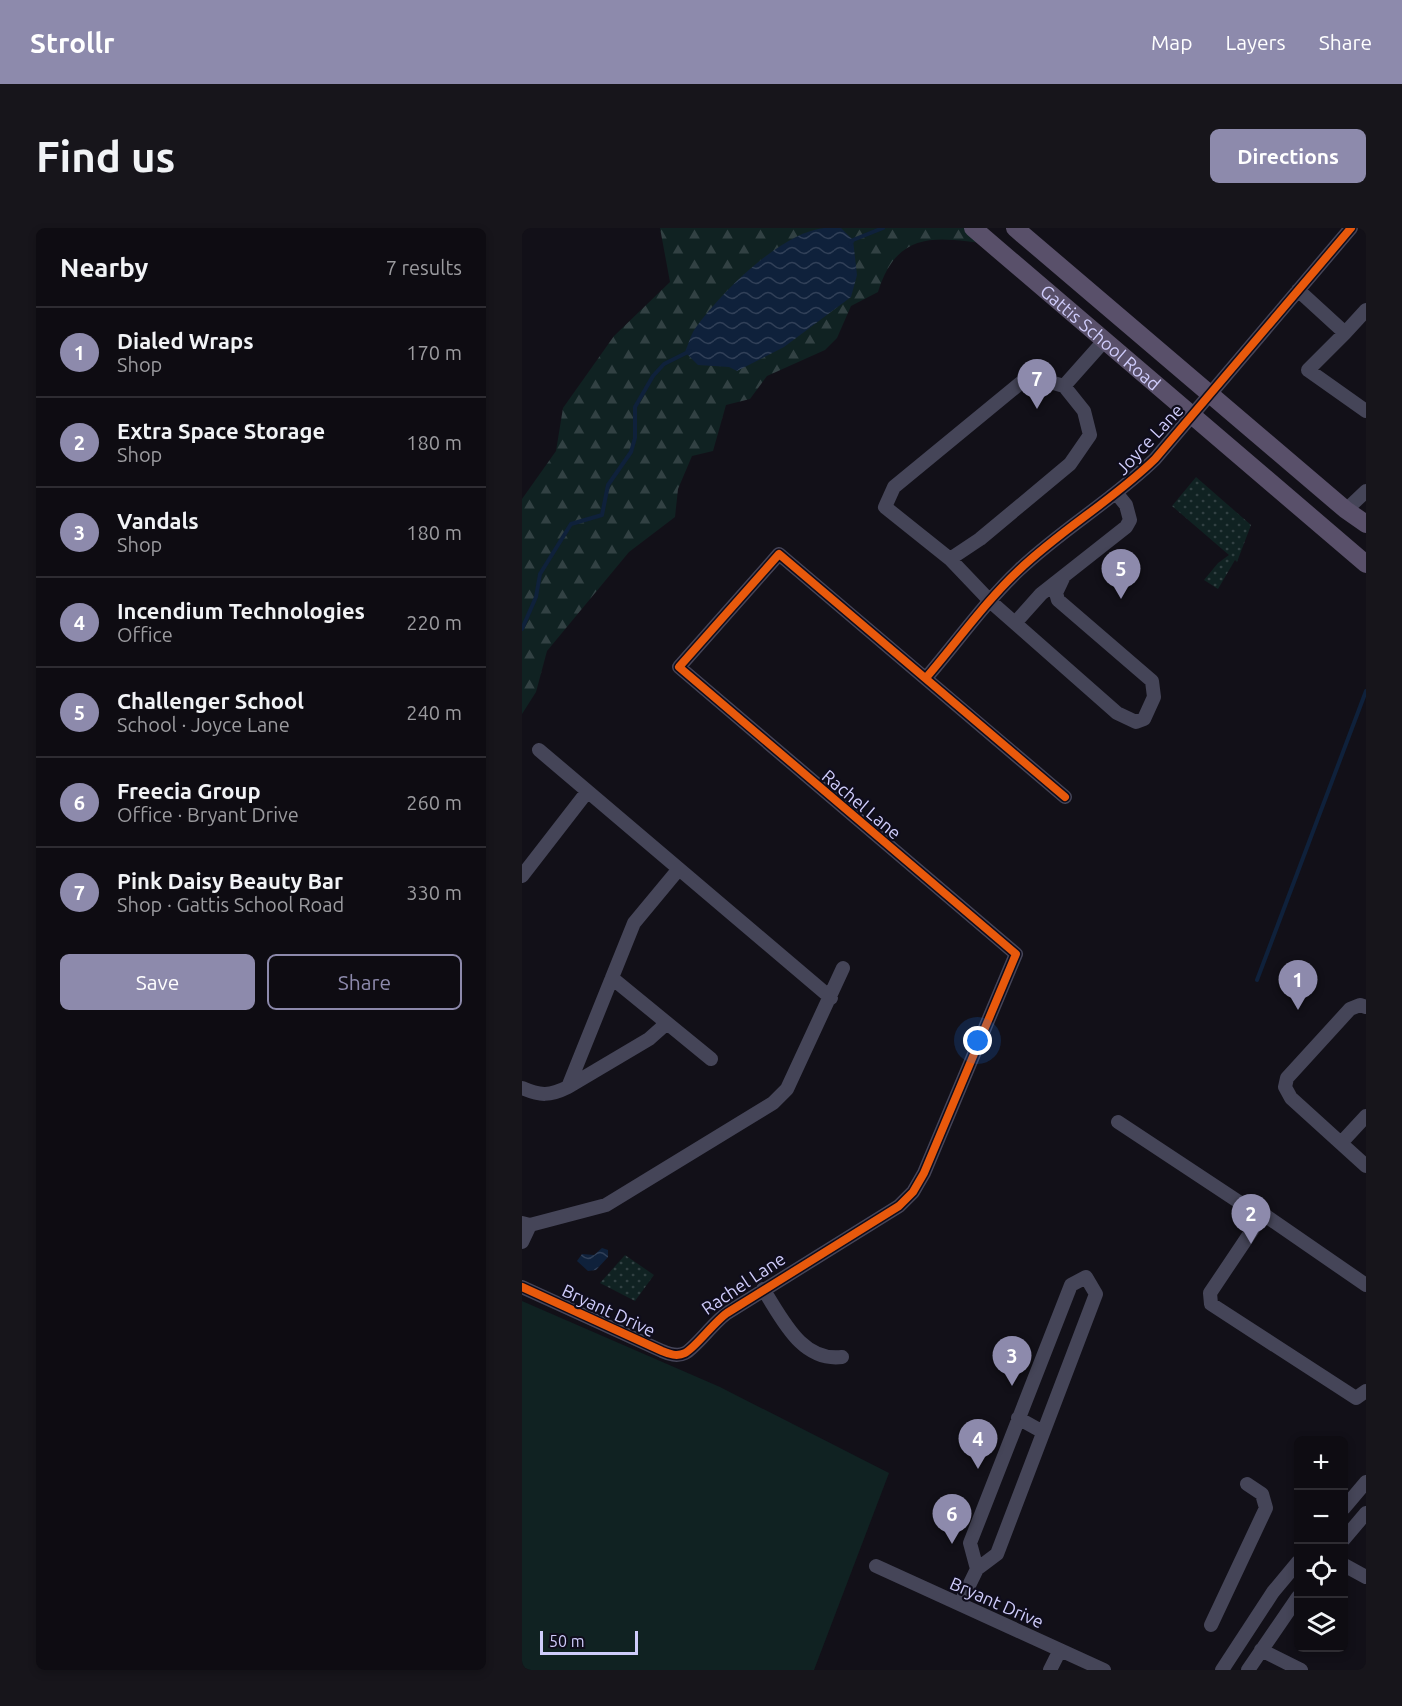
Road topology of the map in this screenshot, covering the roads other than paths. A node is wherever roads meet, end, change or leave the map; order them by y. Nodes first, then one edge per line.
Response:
1 (973, 228) edge
2 (1015, 228) edge
3 (1351, 228) edge
4 (1298, 290) junction
5 (1366, 310) edge
6 (1346, 333) junction
7 (1104, 341) junction
8 (1064, 386) junction
9 (1210, 393) junction
10 (1366, 411) edge
11 (1191, 416) junction
12 (1366, 491) edge
13 (1117, 494) junction
14 (1346, 510) junction
15 (1366, 524) edge
16 (950, 559) junction
17 (1366, 564) edge
18 (1064, 576) junction
19 (991, 602) junction
20 (1015, 623) junction
21 (926, 678) junction
22 (538, 750) dead end
23 (587, 792) junction
24 (1065, 797) dead end
25 (678, 870) junction
26 (522, 876) edge
27 (843, 968) dead end
28 (612, 978) junction
29 (831, 998) junction
30 (1366, 1007) edge
31 (667, 1023) junction
32 (711, 1059) dead end
33 (568, 1087) junction
34 (522, 1088) edge
35 (1366, 1116) edge
36 (1118, 1122) dead end
37 (1341, 1143) junction
38 (1366, 1166) edge
39 (1263, 1214) junction
40 (526, 1224) edge
41 (522, 1242) edge
42 (1366, 1285) edge
43 (522, 1287) edge
44 (763, 1289) junction
45 (685, 1353) joint
46 (842, 1357) dead end
47 (1366, 1391) edge
48 (1018, 1418) junction
49 (1043, 1432) junction
50 (1366, 1482) edge
51 (1247, 1484) dead end
52 (1348, 1504) edge
53 (1366, 1513) edge
54 (1348, 1534) edge
55 (876, 1566) dead end
56 (1348, 1567) edge
57 (1294, 1568) edge
58 (977, 1569) junction
59 (1366, 1577) edge
60 (1298, 1598) edge
61 (960, 1604) junction
62 (1211, 1625) dead end
63 (1060, 1650) junction
64 (1262, 1650) junction
65 (1050, 1670) edge
66 (1104, 1670) edge
67 (1221, 1670) edge
68 (1248, 1670) edge
69 (1301, 1670) edge

1 - 7 main road, Gattis School Road
2 - 9 main road, Gattis School Road
3 - 4 street, Joyce Lane
4 - 6 street
4 - 9 street, Joyce Lane
5 - 6 street
6 - 10 street
7 - 8 street
7 - 11 main road, Gattis School Road
8 - 16 street
8 - 16 street
9 - 11 street, Joyce Lane
9 - 14 main road, Gattis School Road
11 - 13 street, Joyce Lane
11 - 17 main road, Gattis School Road
12 - 14 street
13 - 18 street
13 - 19 street, Joyce Lane
14 - 15 main road, Gattis School Road
16 - 19 street
18 - 20 street
18 - 20 street
19 - 20 street
19 - 21 street, Joyce Lane
21 - 24 street, Rachel Lane
21 - 44 street, Rachel Lane
22 - 23 street
23 - 25 street
23 - 26 street
25 - 28 street
25 - 29 street
27 - 29 street
28 - 31 street
28 - 33 street
29 - 40 street
30 - 37 street
31 - 32 street
31 - 33 street
33 - 34 street
35 - 37 street
36 - 39 street
37 - 38 street
39 - 42 street
39 - 47 street
40 - 41 street
43 - 45 street, Bryant Drive
44 - 45 street, Rachel Lane
44 - 46 street
48 - 49 street
48 - 49 street
48 - 58 street
49 - 58 street
50 - 52 street
51 - 62 street
53 - 54 street
55 - 61 street, Bryant Drive
56 - 59 street
57 - 67 street
58 - 61 street
60 - 64 street
61 - 63 street, Bryant Drive
63 - 65 street
63 - 66 street, Bryant Drive
64 - 68 street
64 - 69 street

